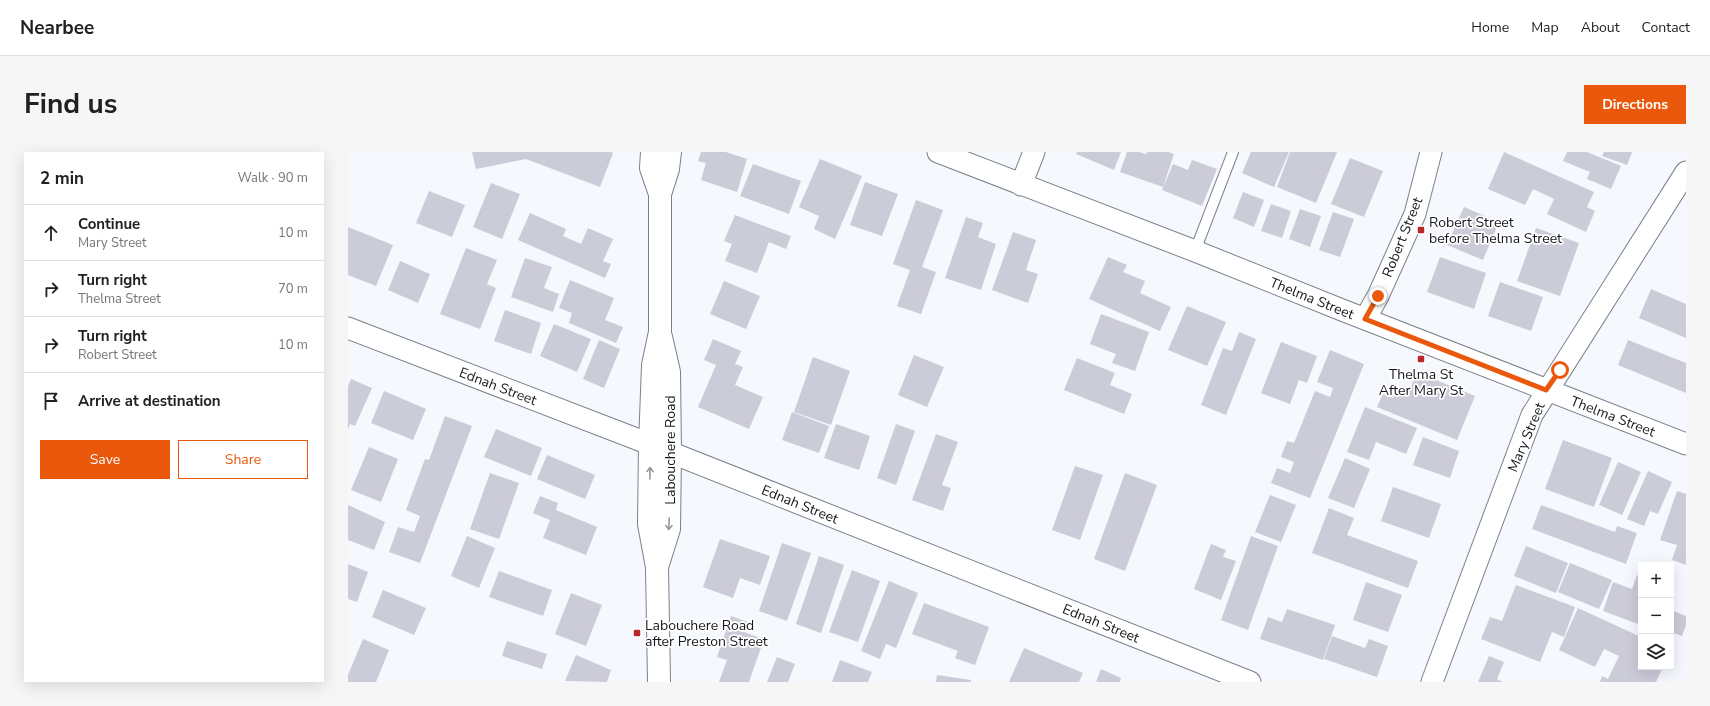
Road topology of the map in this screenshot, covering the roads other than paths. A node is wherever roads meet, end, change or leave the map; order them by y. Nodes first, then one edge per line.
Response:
1 (652, 152) edge
2 (670, 152) edge
3 (938, 152) edge
4 (1034, 152) edge
5 (1233, 152) edge
6 (1431, 152) edge
7 (1686, 172) edge
8 (1021, 185) junction
9 (660, 194) junction
10 (1195, 251) junction
11 (1365, 319) junction
12 (348, 328) edge
13 (660, 332) junction
14 (1546, 390) junction
15 (650, 444) junction
16 (1686, 444) edge
17 (670, 453) junction
18 (657, 567) junction
19 (659, 682) edge
20 (1250, 682) edge
21 (1432, 682) edge

1 - 9 main road, Labouchere Road
2 - 9 main road, Labouchere Road
3 - 8 street, Thelma Street
4 - 8 street
5 - 10 lane
6 - 11 street, Robert Street
7 - 14 street, Mary Street
8 - 10 street, Thelma Street
9 - 13 main road, Labouchere Road
10 - 11 street, Thelma Street
11 - 14 street, Thelma Street
12 - 15 street, Ednah Street
13 - 15 main road, Labouchere Road
13 - 17 main road, Labouchere Road
14 - 16 street, Thelma Street
14 - 21 street, Mary Street
15 - 17 street, Ednah Street
18 -> 15 main road, Labouchere Road
17 -> 18 main road, Labouchere Road
17 - 20 street, Ednah Street
18 - 19 main road, Labouchere Road

